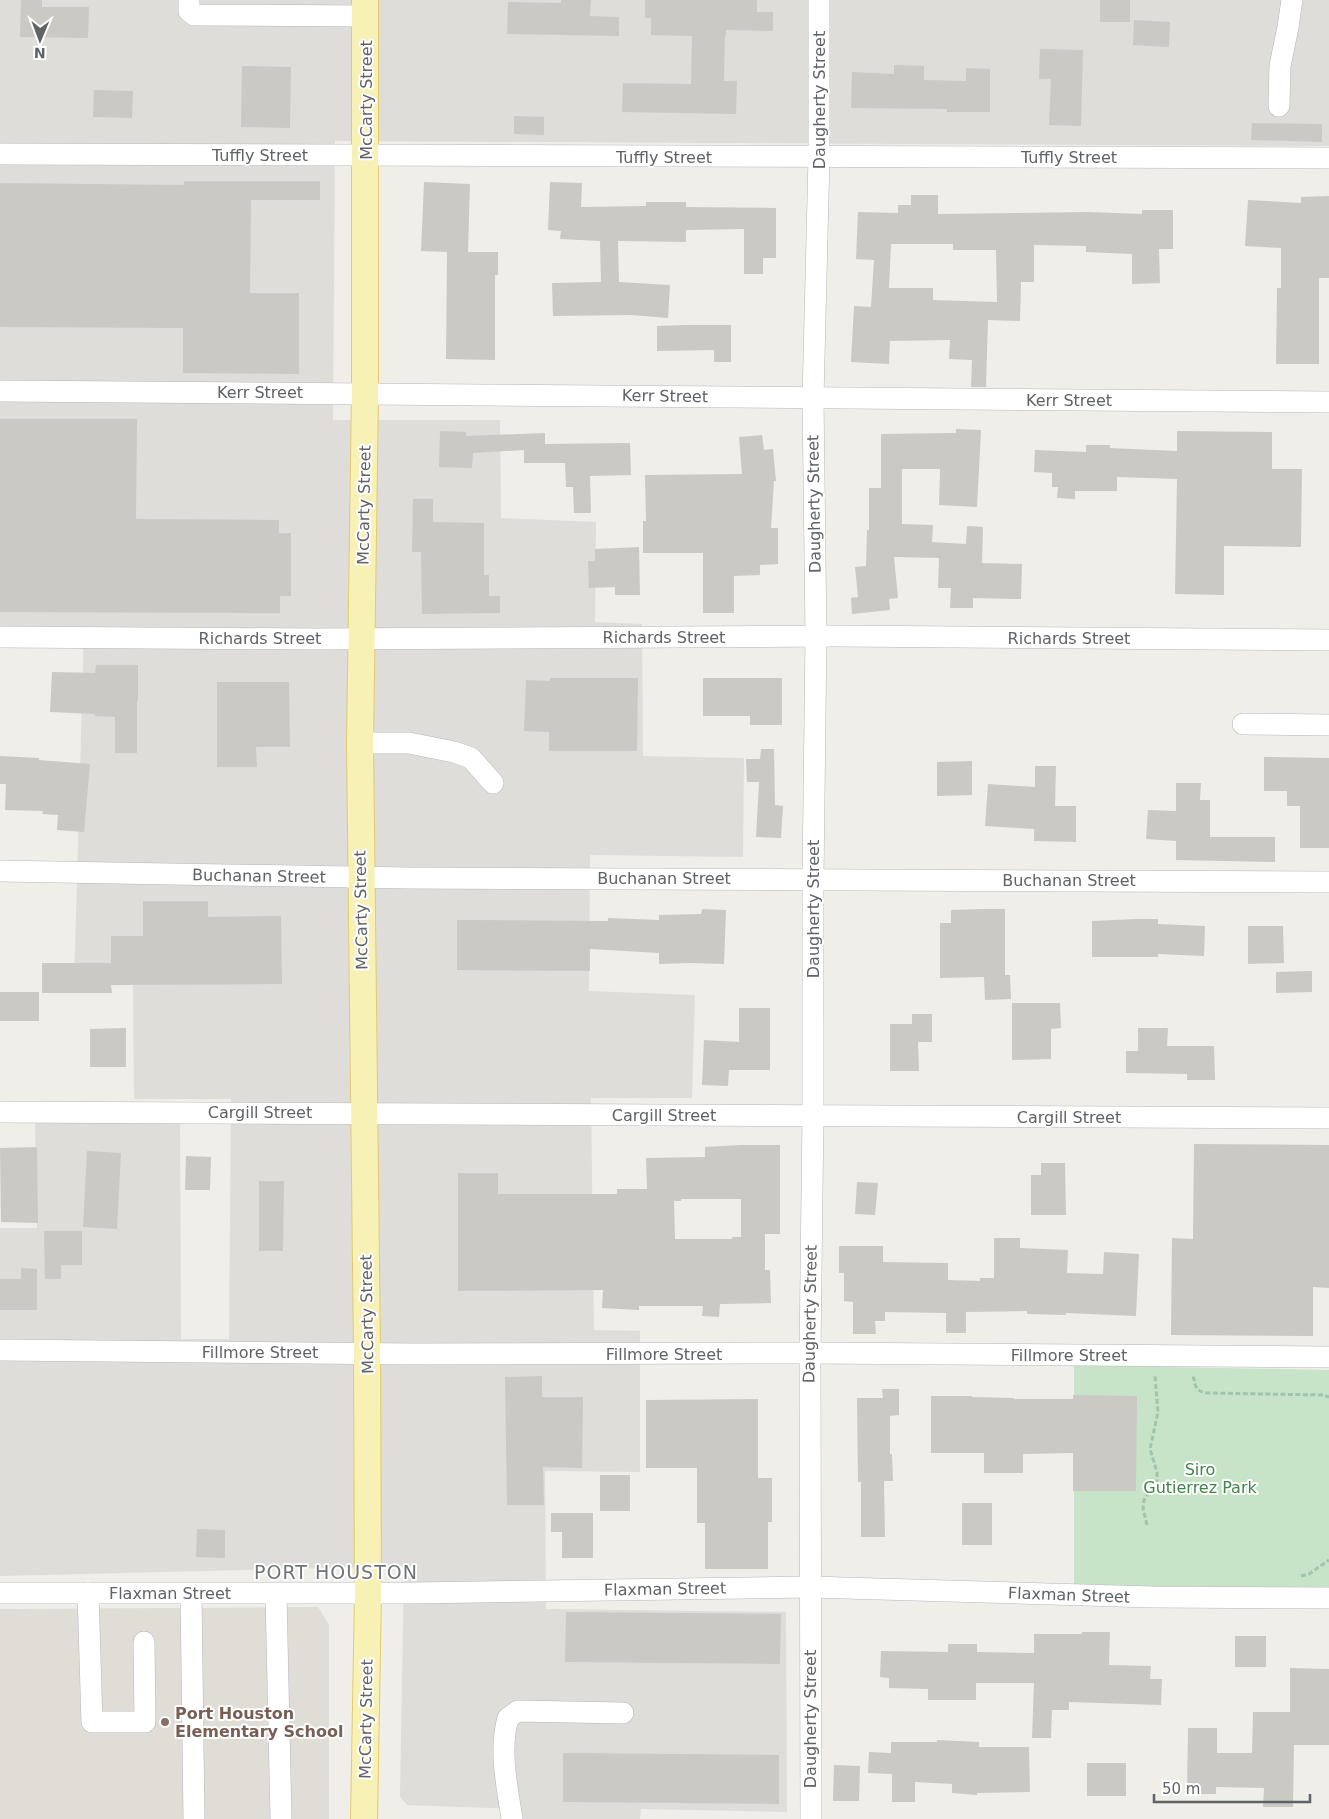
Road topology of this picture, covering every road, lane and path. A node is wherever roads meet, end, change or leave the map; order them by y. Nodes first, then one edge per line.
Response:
1 (188, 0) edge
2 (819, 0) edge
3 (1292, 0) edge
4 (365, 8) edge
5 (1279, 106) dead end
6 (0, 154) edge
7 (366, 155) junction
8 (819, 157) junction
9 (1329, 158) edge
10 (0, 391) edge
11 (365, 393) junction
12 (812, 398) junction
13 (1329, 402) edge
14 (0, 637) edge
15 (816, 637) junction
16 (362, 638) junction
17 (1329, 640) edge
18 (1243, 724) dead end
19 (1329, 724) edge
20 (360, 743) junction
21 (493, 783) dead end
22 (0, 871) edge
23 (360, 877) junction
24 (813, 878) junction
25 (1329, 882) edge
26 (0, 1112) edge
27 (364, 1113) junction
28 (813, 1116) junction
29 (1329, 1118) edge
30 (0, 1350) edge
31 (367, 1352) junction
32 (810, 1353) junction
33 (1154, 1356) junction
34 (1329, 1356) edge
35 (1147, 1378) dead end
36 (1155, 1378) junction
37 (1164, 1378) dead end
38 (1184, 1378) dead end
39 (1329, 1397) edge
40 (1147, 1525) dead end
41 (810, 1587) junction
42 (0, 1593) edge
43 (88, 1593) junction
44 (368, 1593) junction
45 (191, 1594) junction
46 (276, 1594) junction
47 (1329, 1598) edge
48 (144, 1642) dead end
49 (624, 1714) dead end
50 (194, 1819) edge
51 (280, 1819) edge
52 (364, 1819) edge
53 (512, 1819) edge
54 (811, 1819) edge

1 - 4 street
2 - 8 street, Daugherty Street
3 - 5 street
4 - 7 main road, McCarty Street
6 - 7 street, Tuffly Street
7 - 8 street, Tuffly Street
7 - 11 main road, McCarty Street
8 - 9 street, Tuffly Street
8 - 12 street, Daugherty Street
10 - 11 street, Kerr Street
11 - 12 street, Kerr Street
11 - 16 main road, McCarty Street
12 - 13 street, Kerr Street
12 - 15 street, Daugherty Street
14 - 16 street, Richards Street
15 - 16 street, Richards Street
15 - 17 street, Richards Street
15 - 24 street, Daugherty Street
16 - 20 main road, McCarty Street
18 - 19 street
20 - 21 street
20 - 23 main road, McCarty Street
22 - 23 street, Buchanan Street
23 - 24 street, Buchanan Street
23 - 27 main road, McCarty Street
24 - 25 street, Buchanan Street
24 - 28 street, Daugherty Street
26 - 27 street, Cargill Street
27 - 28 street, Cargill Street
27 - 31 main road, McCarty Street
28 - 29 street, Cargill Street
28 - 32 street, Daugherty Street
30 - 31 street, Fillmore Street
31 - 32 street, Fillmore Street
31 - 44 main road, McCarty Street
32 - 33 street, Fillmore Street
32 - 41 street, Daugherty Street
33 - 34 street, Fillmore Street
33 - 36 path
35 - 36 path
36 - 37 path
36 - 40 path
38 - 39 path
41 - 44 street, Flaxman Street
41 - 47 street, Flaxman Street
41 - 54 street, Daugherty Street
42 - 43 street, Flaxman Street
43 - 45 street, Flaxman Street
43 - 48 street
44 - 46 street, Flaxman Street
44 - 52 main road, McCarty Street
45 - 46 street, Flaxman Street
45 - 50 street
46 - 51 street
49 - 53 street

